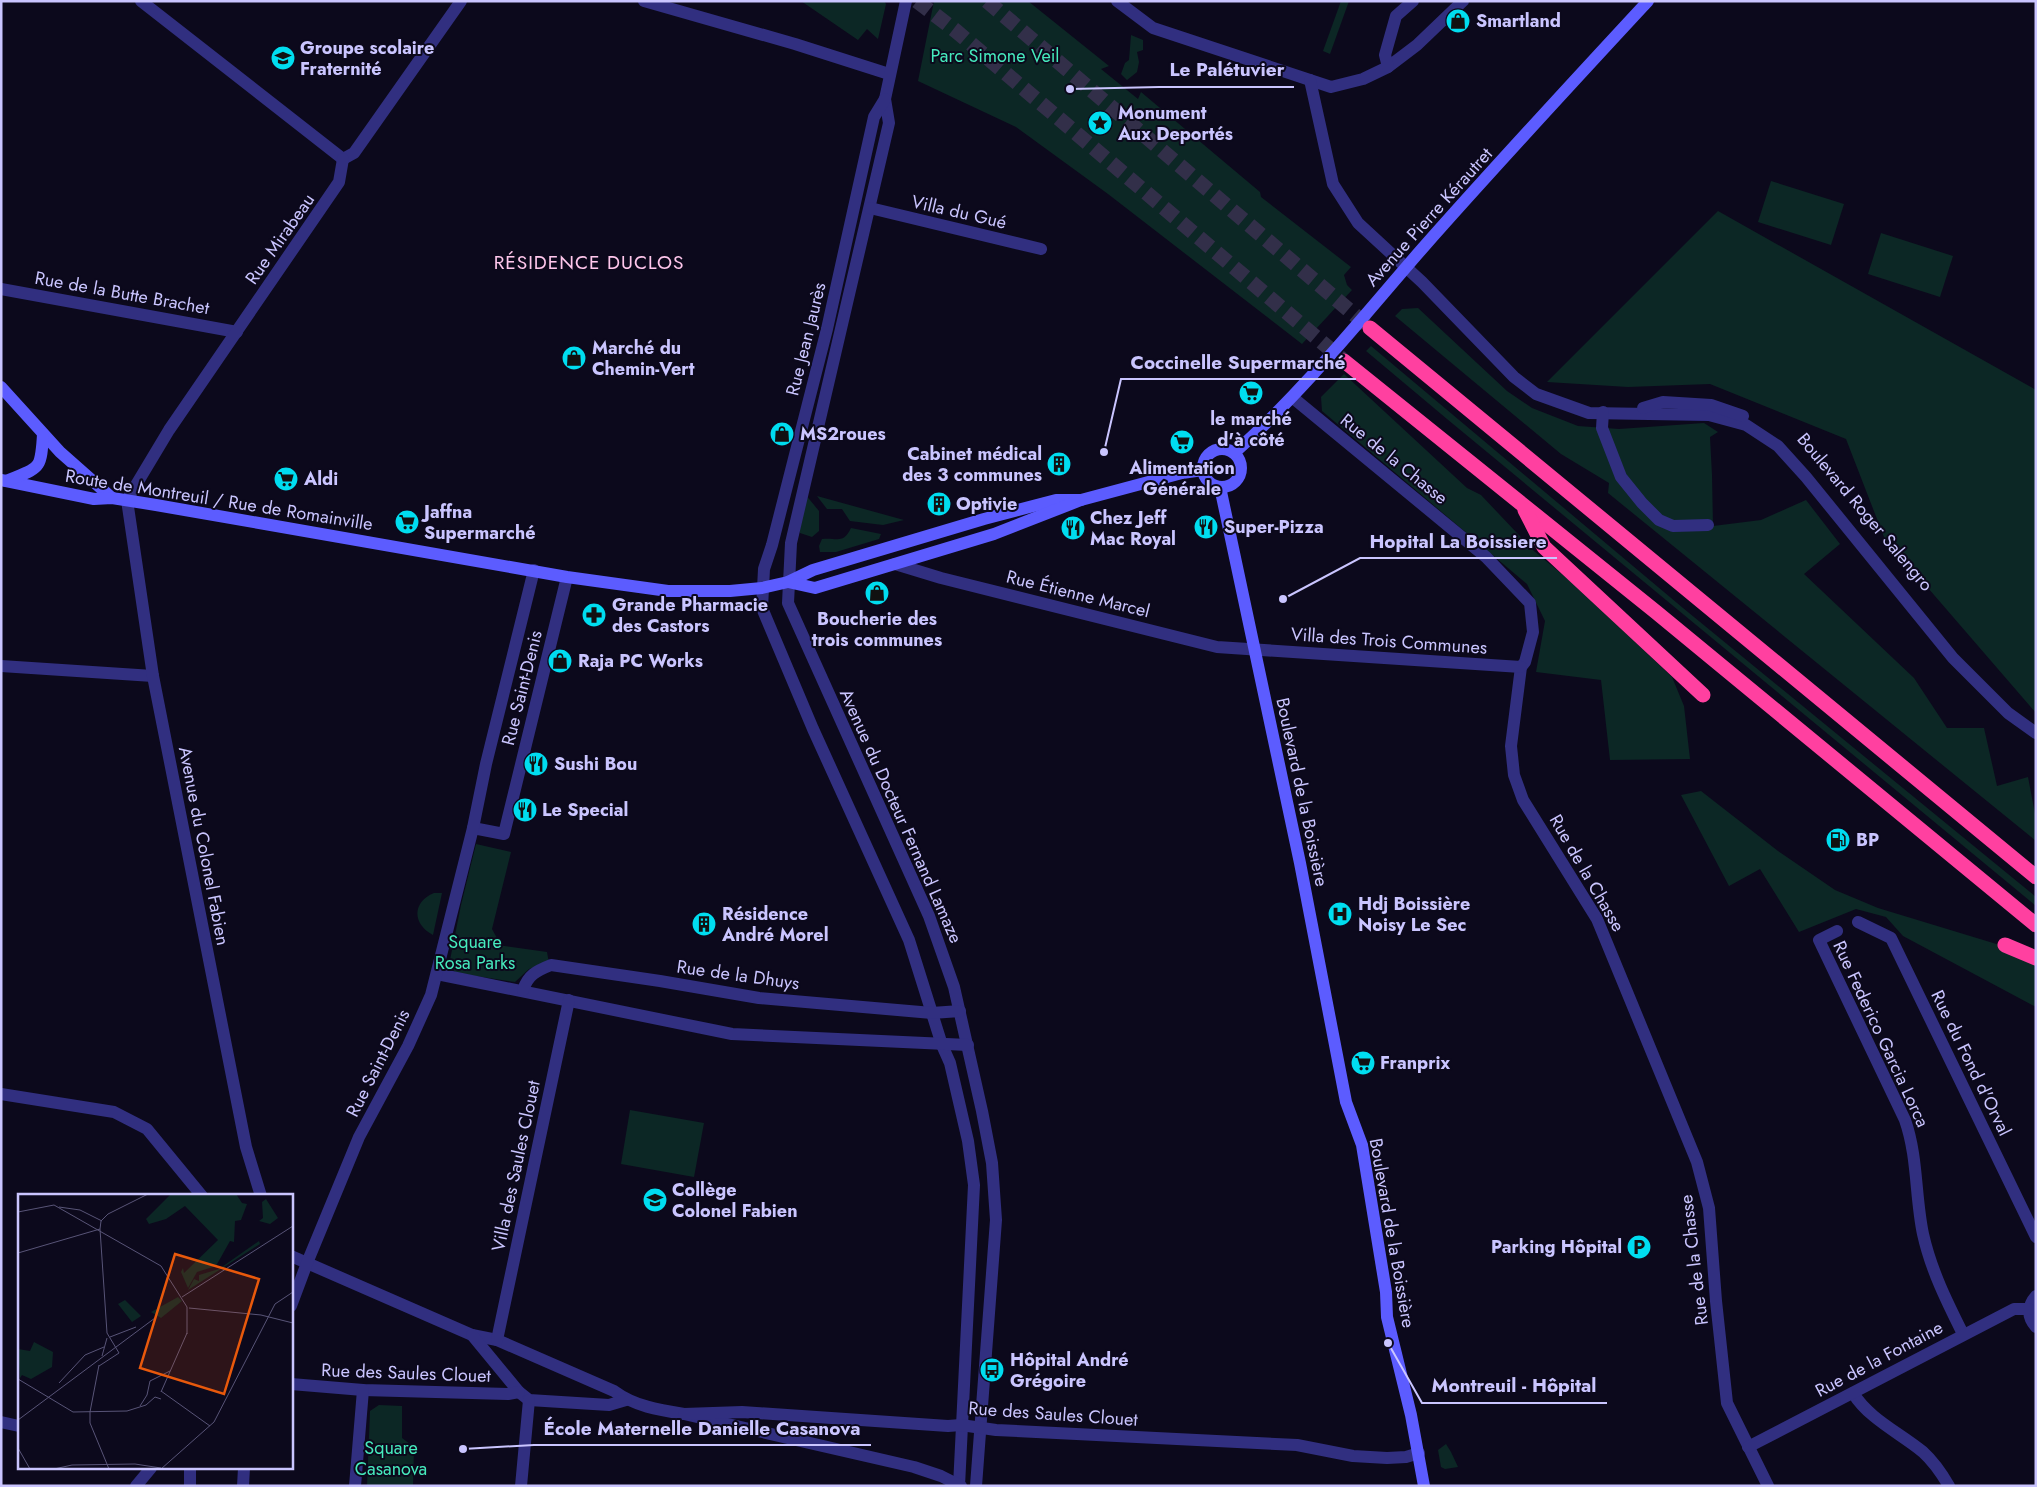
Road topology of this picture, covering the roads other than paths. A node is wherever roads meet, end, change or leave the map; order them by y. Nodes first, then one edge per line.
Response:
1 (141, 1) edge
2 (461, 1) edge
3 (644, 1) edge
4 (906, 1) edge
5 (1117, 1) edge
6 (1413, 1) edge
7 (1463, 1) edge
8 (1648, 1) edge
9 (1388, 67) junction
10 (889, 74) junction
11 (1310, 80) junction
12 (885, 99) junction
13 (343, 159) junction
14 (870, 208) junction
15 (1041, 249) dead end
16 (1406, 267) junction
17 (1, 289) edge
18 (1370, 328) tunnel mouth
19 (237, 332) junction
20 (1344, 361) tunnel mouth
21 (1, 388) edge
22 (1292, 397) junction
23 (1604, 412) junction
24 (43, 434) junction
25 (1234, 453) junction
26 (1203, 470) junction
27 (4, 480) edge
28 (1220, 487) junction
29 (112, 498) junction
30 (127, 500) junction
31 (1081, 500) junction
32 (1522, 504) junction
33 (1708, 525) dead end
34 (895, 564) junction
35 (534, 570) junction
36 (567, 577) junction
37 (788, 582) junction
38 (762, 588) junction
39 (1255, 650) junction
40 (1, 666) edge
41 (1521, 667) junction
42 (152, 676) junction
43 (1703, 695) dead end
44 (2036, 733) edge
45 (473, 828) junction
46 (2036, 877) edge
47 (1858, 922) dead end
48 (2036, 924) edge
49 (1837, 931) dead end
50 (2005, 945) dead end
51 (2036, 958) edge
52 (437, 974) junction
53 (523, 990) junction
54 (569, 1000) junction
55 (960, 1011) junction
56 (932, 1013) junction
57 (942, 1045) junction
58 (968, 1045) junction
59 (1, 1094) edge
60 (200, 1194) edge
61 (260, 1194) edge
62 (2036, 1237) edge
63 (292, 1256) edge
64 (306, 1263) junction
65 (2036, 1296) edge
66 (292, 1303) edge
67 (2028, 1309) junction
68 (2035, 1328) edge
69 (1963, 1334) junction
70 (472, 1335) junction
71 (497, 1340) junction
72 (292, 1384) edge
73 (363, 1390) junction
74 (614, 1391) junction
75 (519, 1392) junction
76 (1853, 1393) junction
77 (529, 1400) junction
78 (626, 1400) junction
79 (609, 1405) junction
80 (684, 1414) junction
81 (1, 1422) edge
82 (961, 1425) junction
83 (18, 1426) edge
84 (979, 1429) junction
85 (1748, 1446) junction
86 (1419, 1454) junction
87 (149, 1470) edge
88 (190, 1470) edge
89 (244, 1470) edge
90 (960, 1485) edge
91 (136, 1486) edge
92 (190, 1486) edge
93 (243, 1486) edge
94 (355, 1486) edge
95 (521, 1486) edge
96 (976, 1486) edge
97 (1424, 1486) edge
98 (1768, 1486) edge
99 (1950, 1486) edge

1 - 13 street
2 - 13 street
3 - 10 street
4 - 10 street, Rue Jean Jaurès
5 - 11 street
6 - 9 street
7 - 9 street
8 - 16 main road, Avenue Pierre Kérautret
9 - 11 street
10 - 12 street, Rue Jean Jaurès
11 - 16 street, Boulevard Roger Salengro
12 - 14 street, Rue Jean Jaurès
12 - 38 street, Rue Jean Jaurès
13 - 19 street, Rue Mirabeau
14 - 15 street, Villa du Gué
14 - 37 street, Rue Jean Jaurès
16 - 22 main road, Avenue Pierre Kérautret
16 - 23 street, Boulevard Roger Salengro
17 - 19 street, Rue de la Butte Brachet
18 - 46 highway
19 - 30 street, Rue Mirabeau
20 - 32 highway
21 - 24 main road
22 - 25 main road, Avenue Pierre Kérautret
22 - 41 street, Rue de la Chasse
23 - 33 street
23 - 44 street, Boulevard Roger Salengro
24 - 27 main road
24 - 29 main road
25 - 26 main road
25 - 28 main road
26 - 28 main road
26 - 31 main road
27 - 29 main road, Route de Montreuil / Rue de Romainville
28 - 39 main road, Boulevard de la Boissière
29 - 30 main road, Route de Montreuil / Rue de Romainville
30 - 35 main road, Route de Montreuil / Rue de Romainville
30 - 42 street, Avenue du Colonel Fabien
31 - 34 main road
31 - 37 main road
32 - 43 highway
32 - 48 highway
34 - 37 main road
34 - 39 street, Rue Étienne Marcel
35 - 36 main road, Route de Montreuil / Rue de Romainville
35 - 45 street, Rue Saint-Denis
36 - 38 main road, Route de Montreuil / Rue de Romainville
36 - 45 street, Rue Saint-Denis
37 - 38 main road, Route de Montreuil / Rue de Romainville
37 - 55 street, Avenue du Docteur Fernand Lamaze
38 - 56 street
39 - 41 street, Villa des Trois Communes
39 - 86 main road, Boulevard de la Boissière
40 - 42 street
41 - 85 street, Rue de la Chasse
42 - 61 street, Avenue du Colonel Fabien
45 - 52 street, Rue Saint-Denis
47 - 62 street, Rue du Fond d'Orval
49 - 69 street, Rue Federico Garcia Lorca
50 - 51 highway
52 - 53 street
52 - 64 street, Rue Saint-Denis
53 - 54 street
53 - 56 street, Rue de la Dhuys
54 - 57 street
54 - 71 street, Villa des Saules Clouet
55 - 56 street, Rue de la Dhuys
55 - 58 street, Avenue du Docteur Fernand Lamaze
56 - 57 street
57 - 58 street
57 - 82 street
58 - 84 street, Avenue du Docteur Fernand Lamaze
59 - 60 street
63 - 64 street
64 - 66 street, Rue Saint-Denis
64 - 70 street
65 - 67 street
67 - 68 street
67 - 69 street, Rue de la Fontaine
69 - 76 street, Rue de la Fontaine
70 - 71 street
70 - 75 street
71 - 74 street
72 - 73 street, Rue des Saules Clouet
73 - 75 street, Rue des Saules Clouet
73 - 94 street
74 - 78 street
74 - 79 street
75 - 77 street
76 - 85 street, Rue de la Fontaine
76 - 99 street
77 - 79 street
77 - 95 street
78 - 79 street
78 - 80 street
80 - 82 street, Rue des Saules Clouet
80 - 90 street
81 - 83 street
82 - 84 street, Rue des Saules Clouet
82 - 90 street
84 - 86 street, Rue des Saules Clouet
84 - 96 street, Avenue du Docteur Fernand Lamaze
85 - 98 street, Rue de la Chasse
86 - 97 main road, Boulevard de la Boissière
87 - 91 street
88 - 92 street
89 - 93 street

